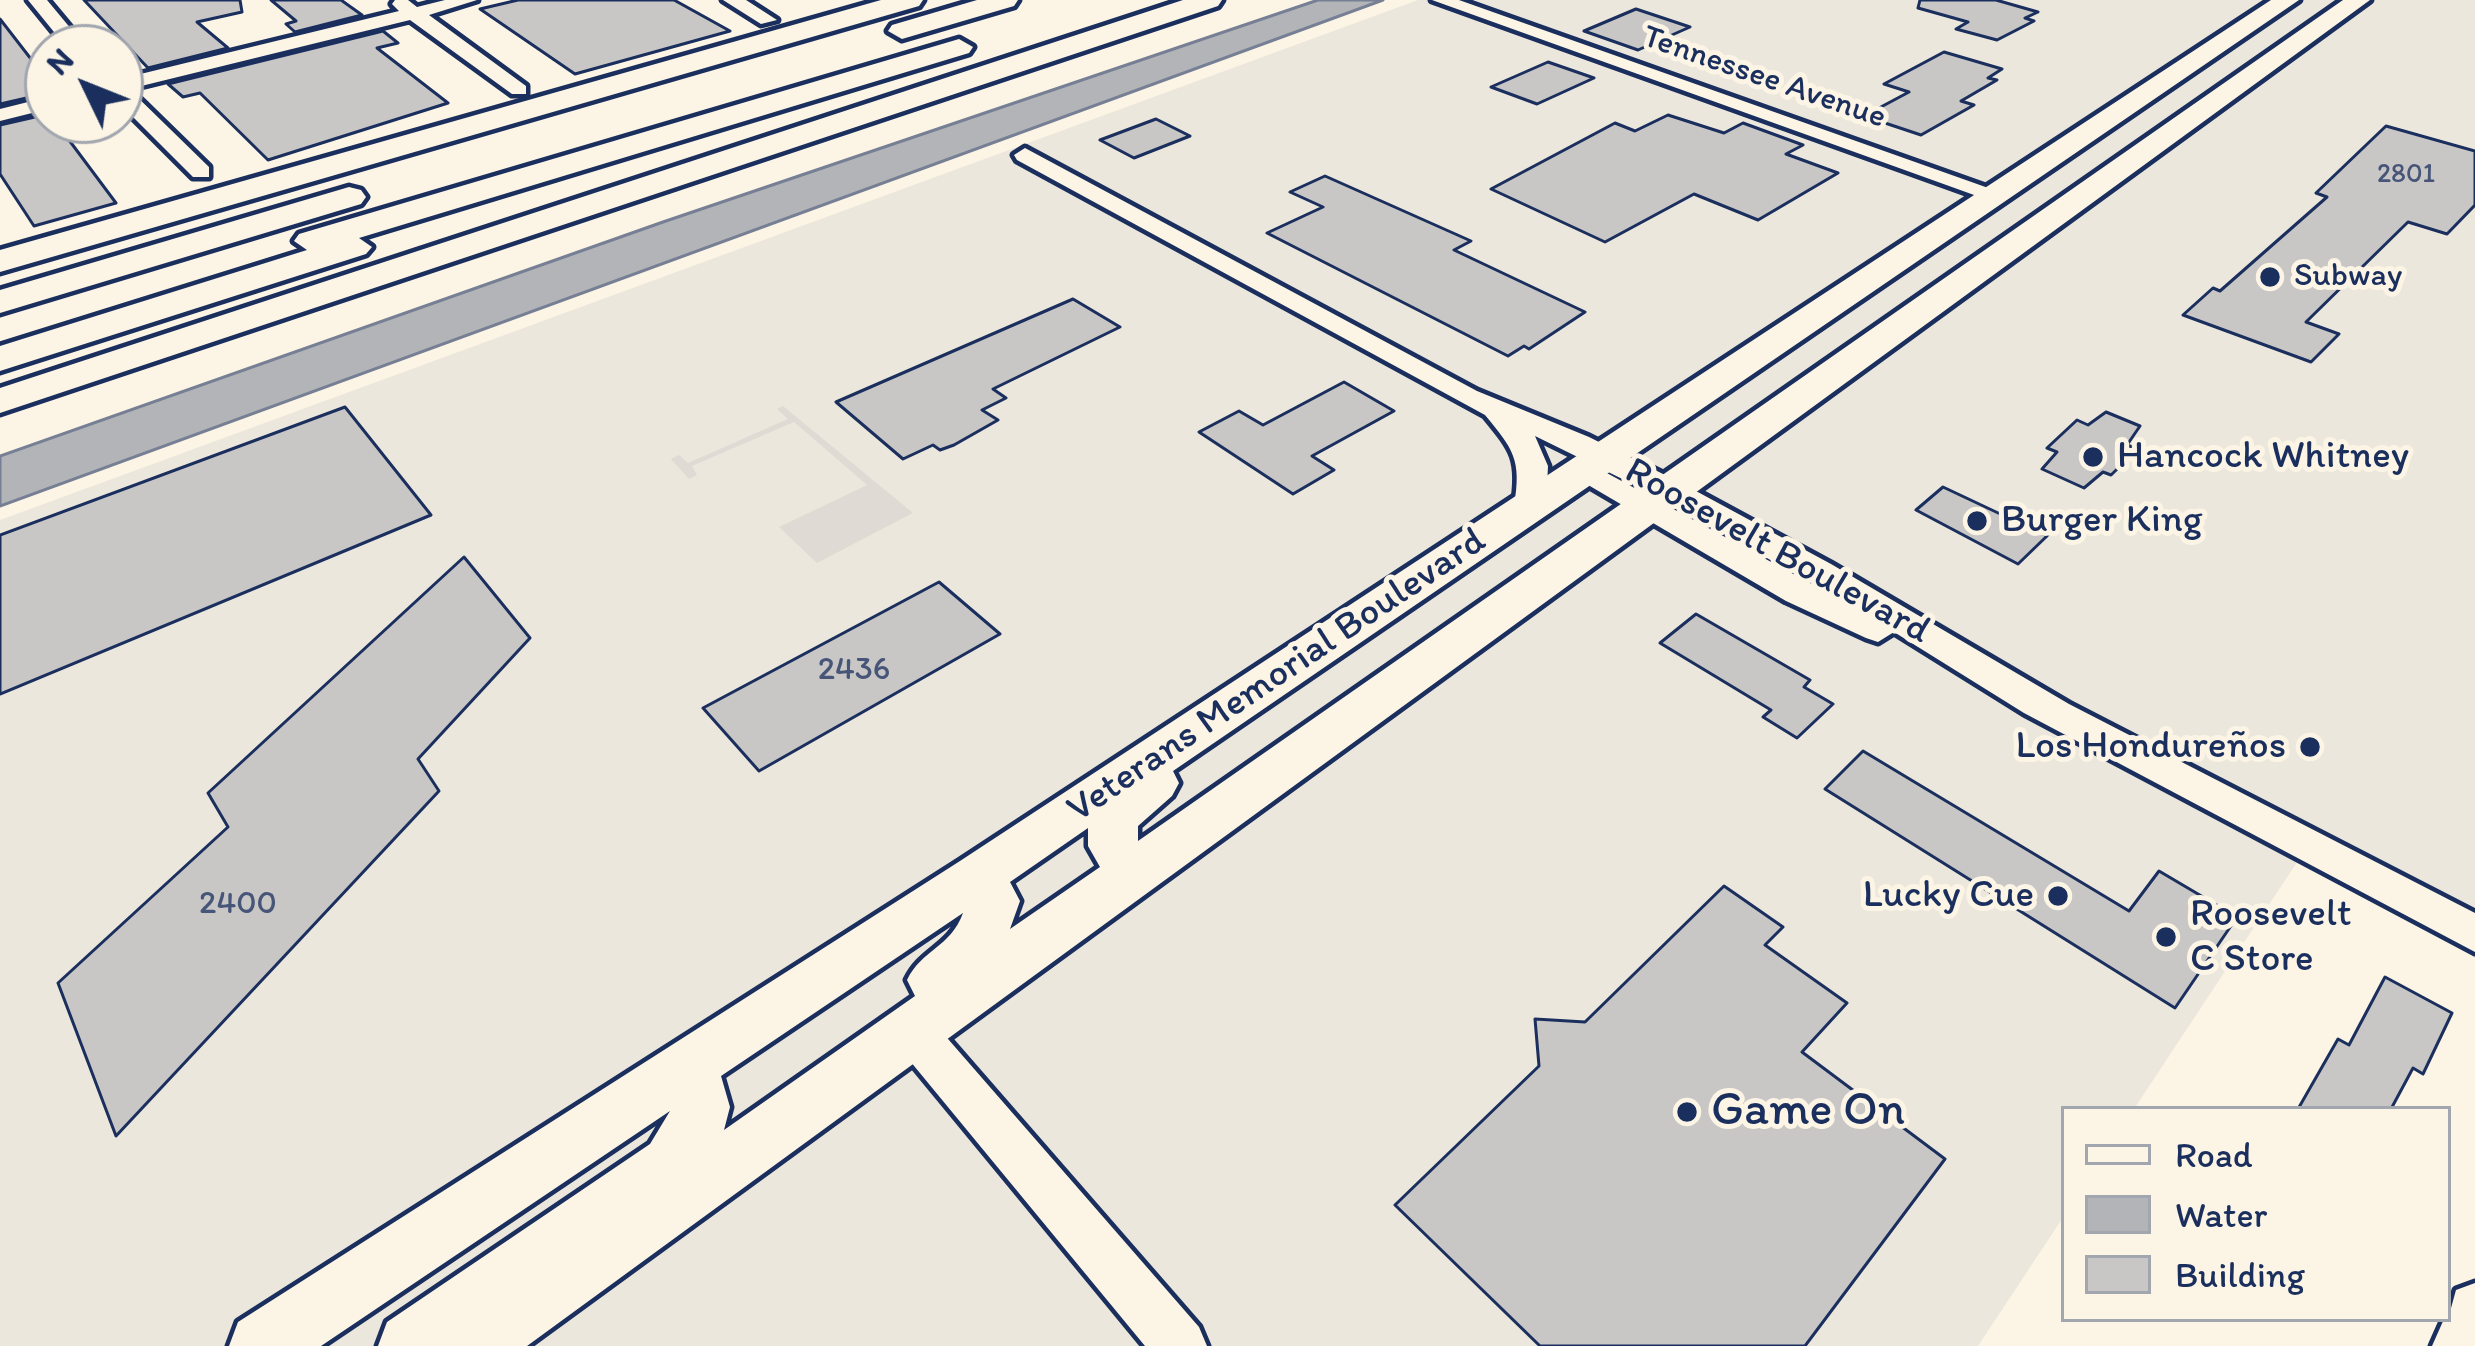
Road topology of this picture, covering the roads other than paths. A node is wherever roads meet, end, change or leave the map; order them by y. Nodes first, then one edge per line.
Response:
1 (37, 0) edge
2 (395, 0) edge
3 (468, 0) edge
4 (733, 0) edge
5 (910, 0) edge
6 (1005, 0) edge
7 (1118, 0) edge
8 (1128, 0) edge
9 (1209, 0) edge
10 (1441, 0) edge
11 (2358, 0) edge
12 (2286, 1) edge
13 (414, 13) junction
14 (768, 20) dead end
15 (57, 24) edge
16 (2246, 79) junction
17 (144, 82) edge
18 (519, 90) dead end
19 (144, 113) edge
20 (1025, 155) dead end
21 (201, 172) dead end
22 (2006, 188) junction
23 (0, 261) edge
24 (8, 299) edge
25 (1938, 299) junction
26 (0, 334) edge
27 (0, 359) edge
28 (0, 401) edge
29 (1491, 409) junction
30 (1594, 464) junction
31 (1659, 500) junction
32 (1509, 520) junction
33 (1554, 575) junction
34 (1398, 594) junction
35 (1135, 872) junction
36 (978, 876) junction
37 (2475, 934) edge
38 (912, 1030) junction
39 (686, 1068) junction
40 (671, 1165) junction
41 (2475, 1310) edge
42 (262, 1346) edge
43 (411, 1346) edge
44 (471, 1346) edge
45 (1180, 1346) edge
46 (2459, 1346) edge

1 - 15 street
2 - 13 street
3 - 13 street
4 - 14 street
5 - 23 highway
6 - 24 highway
7 - 26 highway
8 - 27 highway
9 - 28 highway
10 - 22 street, Tennessee Avenue
11 - 16 main road, Veterans Memorial Boulevard
12 - 16 main road
12 - 22 main road, Veterans Memorial Boulevard
13 - 17 street
13 - 18 street
16 - 25 main road, Veterans Memorial Boulevard
19 - 21 street
20 - 29 street, Roosevelt Boulevard
22 - 25 main road
22 - 30 main road, Veterans Memorial Boulevard
25 - 31 main road, Veterans Memorial Boulevard
29 - 30 street, Roosevelt Boulevard
29 - 32 street, Roosevelt Boulevard
30 - 31 street, Roosevelt Boulevard
30 - 32 main road, Veterans Memorial Boulevard
31 - 33 main road, Veterans Memorial Boulevard
31 - 37 street, Roosevelt Boulevard
32 - 33 main road
32 - 34 main road, Veterans Memorial Boulevard
33 - 35 main road, Veterans Memorial Boulevard
34 - 35 main road
34 - 36 main road, Veterans Memorial Boulevard
35 - 38 main road, Veterans Memorial Boulevard
36 - 39 main road, Veterans Memorial Boulevard
36 - 40 main road
38 - 44 main road, Veterans Memorial Boulevard
38 - 45 street
39 - 40 main road
39 - 42 main road, Veterans Memorial Boulevard
40 - 43 main road
41 - 46 street

